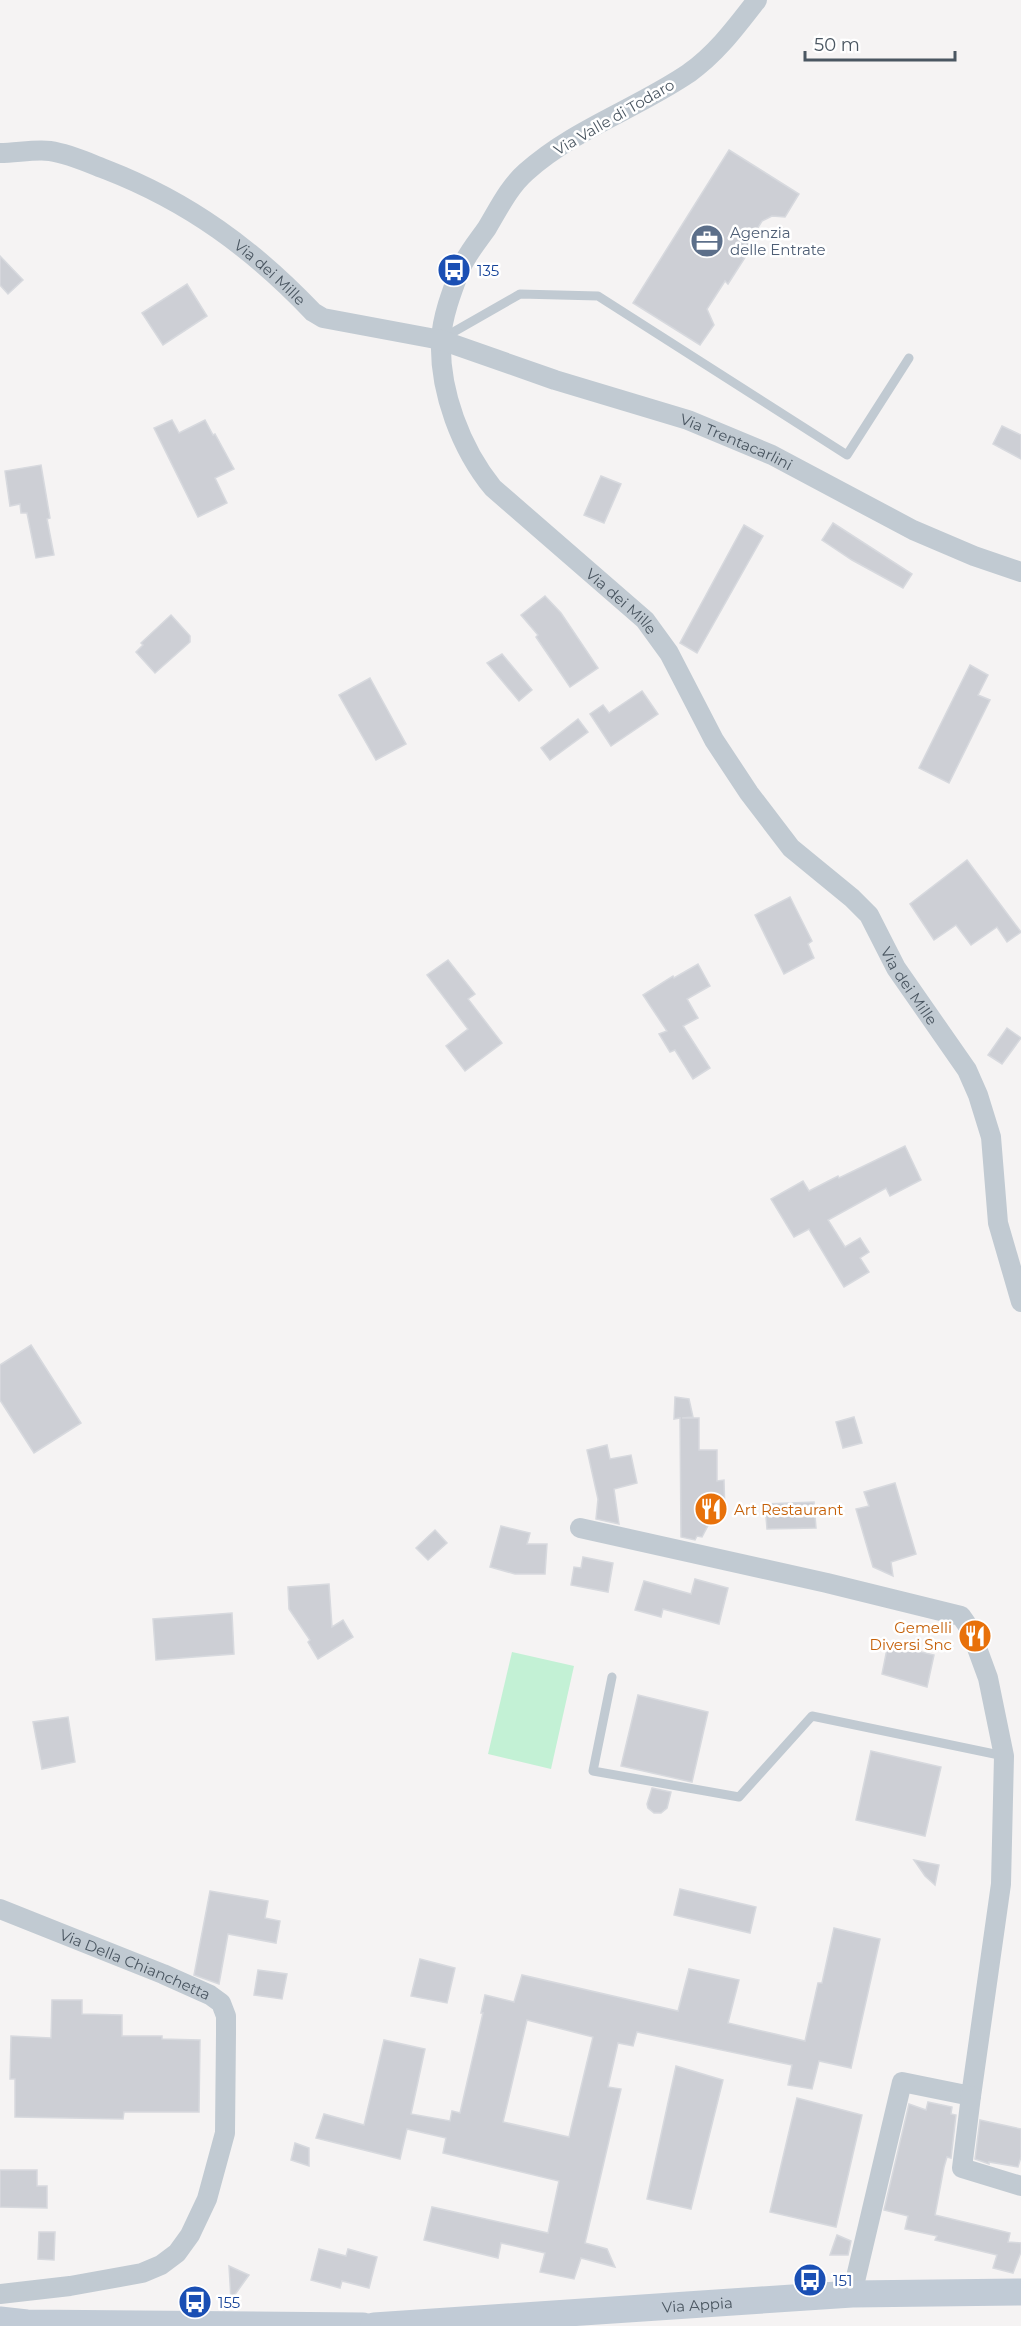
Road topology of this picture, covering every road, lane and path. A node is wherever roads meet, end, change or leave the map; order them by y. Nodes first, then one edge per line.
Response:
1 (757, 0) edge
2 (0, 153) edge
3 (441, 340) junction
4 (909, 358) dead end
5 (1021, 572) edge
6 (1021, 1302) edge
7 (580, 1528) dead end
8 (612, 1677) dead end
9 (1004, 1756) junction
10 (0, 1909) edge
11 (971, 2096) junction
12 (1021, 2186) edge
13 (1021, 2292) edge
14 (0, 2294) edge
15 (852, 2294) junction
16 (0, 2320) edge
17 (27, 2324) edge
18 (363, 2326) edge
19 (374, 2326) edge

1 - 3 street, Via Valle di Todaro
2 - 3 street, Via dei Mille
3 - 4 lane
3 - 5 street, Via Trentacarlini
3 - 6 street, Via dei Mille
7 - 9 street
8 - 9 lane
9 - 11 street
10 - 14 street, Via Della Chianchetta
11 - 12 street
11 - 15 street
13 - 15 main road, Via Appia
15 - 19 main road, Via Appia
16 - 17 main road
17 - 18 main road

